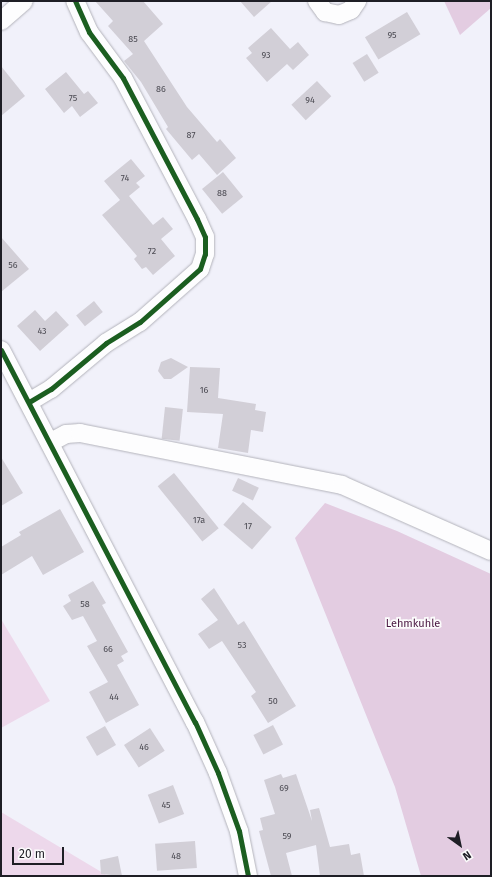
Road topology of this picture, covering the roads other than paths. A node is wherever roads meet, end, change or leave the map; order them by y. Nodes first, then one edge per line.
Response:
1 (24, 1) edge
2 (75, 1) edge
3 (317, 1) edge
4 (357, 1) edge
5 (1, 21) edge
6 (1, 350) edge
7 (29, 402) junction
8 (50, 442) junction
9 (491, 551) edge
10 (248, 876) edge

1 - 5 street
2 - 7 street
3 - 4 street
6 - 7 street
7 - 8 street
8 - 9 street
8 - 10 street

